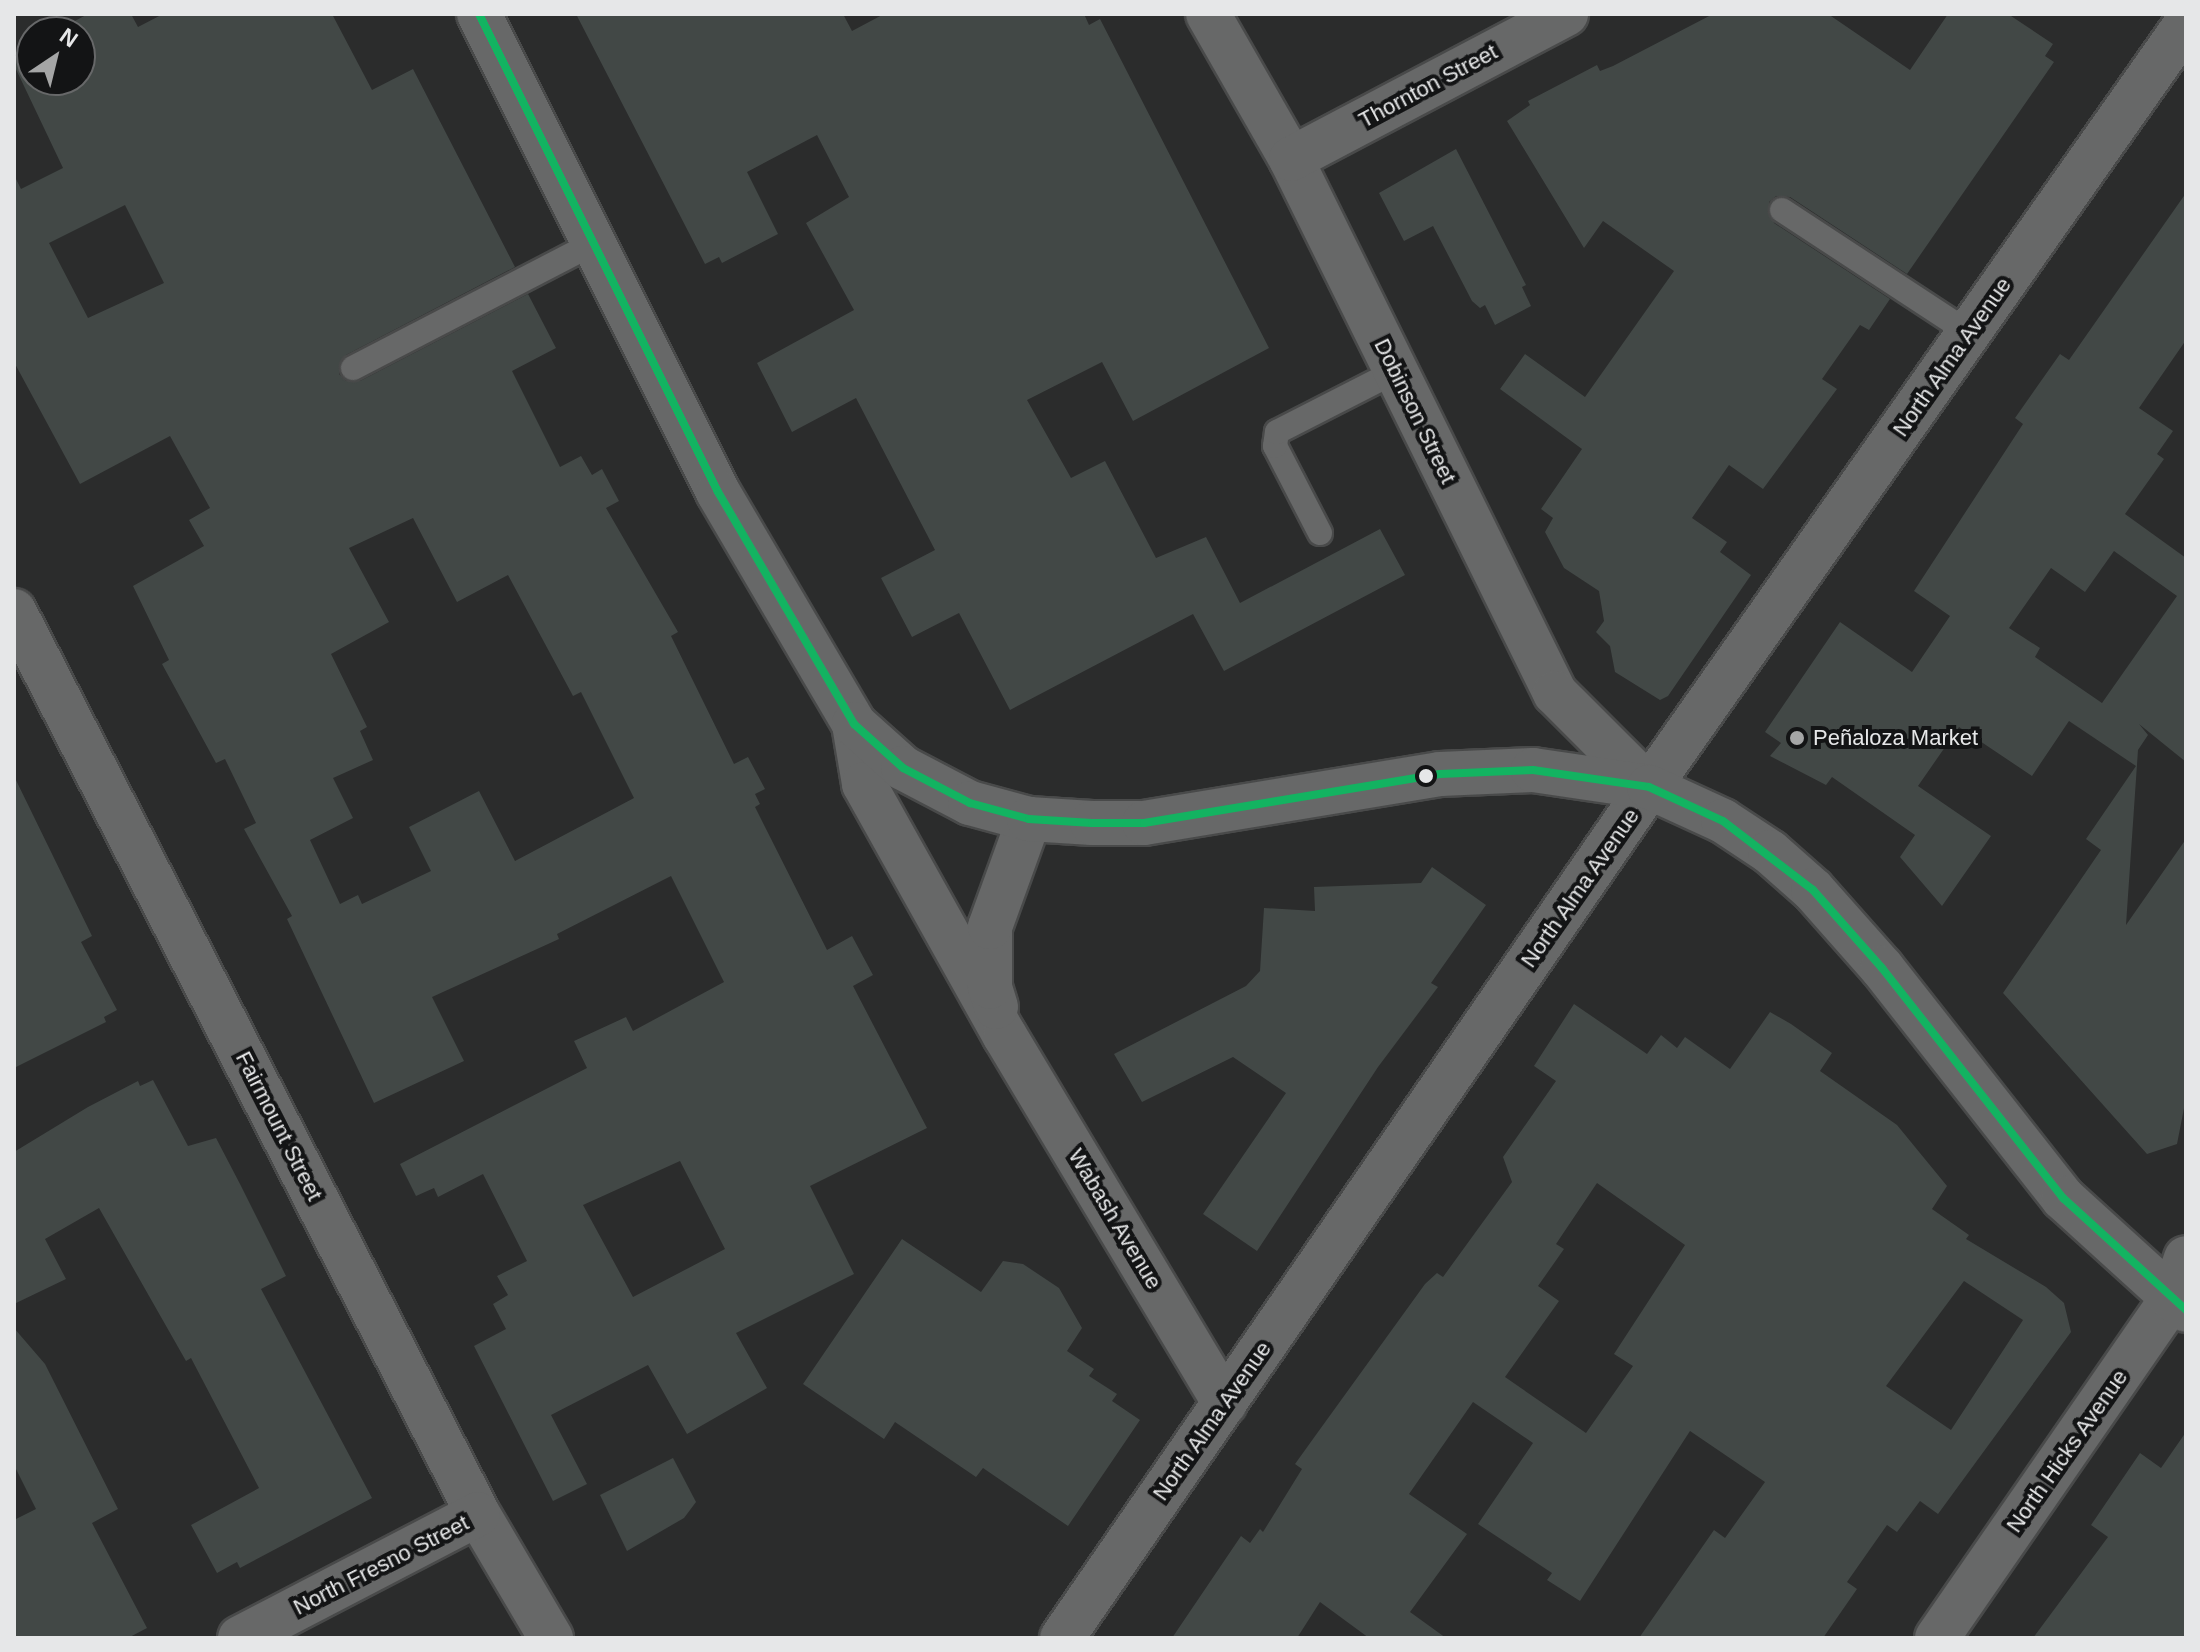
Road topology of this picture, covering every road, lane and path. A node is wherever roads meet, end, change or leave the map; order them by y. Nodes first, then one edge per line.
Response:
1 (479, 14) edge
2 (1208, 14) edge
3 (1566, 14) edge
4 (2186, 24) edge
5 (1291, 159) junction
6 (1782, 210) dead end
7 (594, 243) junction
8 (1969, 333) junction
9 (353, 368) dead end
10 (1396, 371) junction
11 (1320, 533) dead end
12 (14, 611) edge
13 (854, 724) junction
14 (1649, 787) junction
15 (1029, 819) junction
16 (1005, 1036) junction
17 (2186, 1258) edge
18 (2179, 1305) edge
19 (1225, 1403) junction
20 (478, 1514) junction
21 (240, 1638) edge
22 (551, 1638) edge
23 (1062, 1638) edge
24 (1937, 1638) edge

1 - 7 street, Wabash Avenue
2 - 5 street, Dobinson Street
3 - 5 street, Thornton Street
4 - 8 street, North Alma Avenue
5 - 10 street, Dobinson Street
6 - 8 lane
7 - 9 lane
7 - 13 street, Wabash Avenue
8 - 14 street, North Alma Avenue
10 - 11 lane
10 - 14 street, Dobinson Street
12 - 20 street, Fairmount Street
13 - 15 street, Wabash Avenue
13 - 16 street, Wabash Avenue
14 - 15 street
14 - 18 street
14 - 19 street, North Alma Avenue
15 - 16 street, Wabash Avenue
16 - 19 street, Wabash Avenue
17 - 18 street, North Hicks Avenue
18 - 24 street, North Hicks Avenue
19 - 23 street, North Alma Avenue
20 - 21 street, North Fresno Street
20 - 22 street, Fairmount Street

